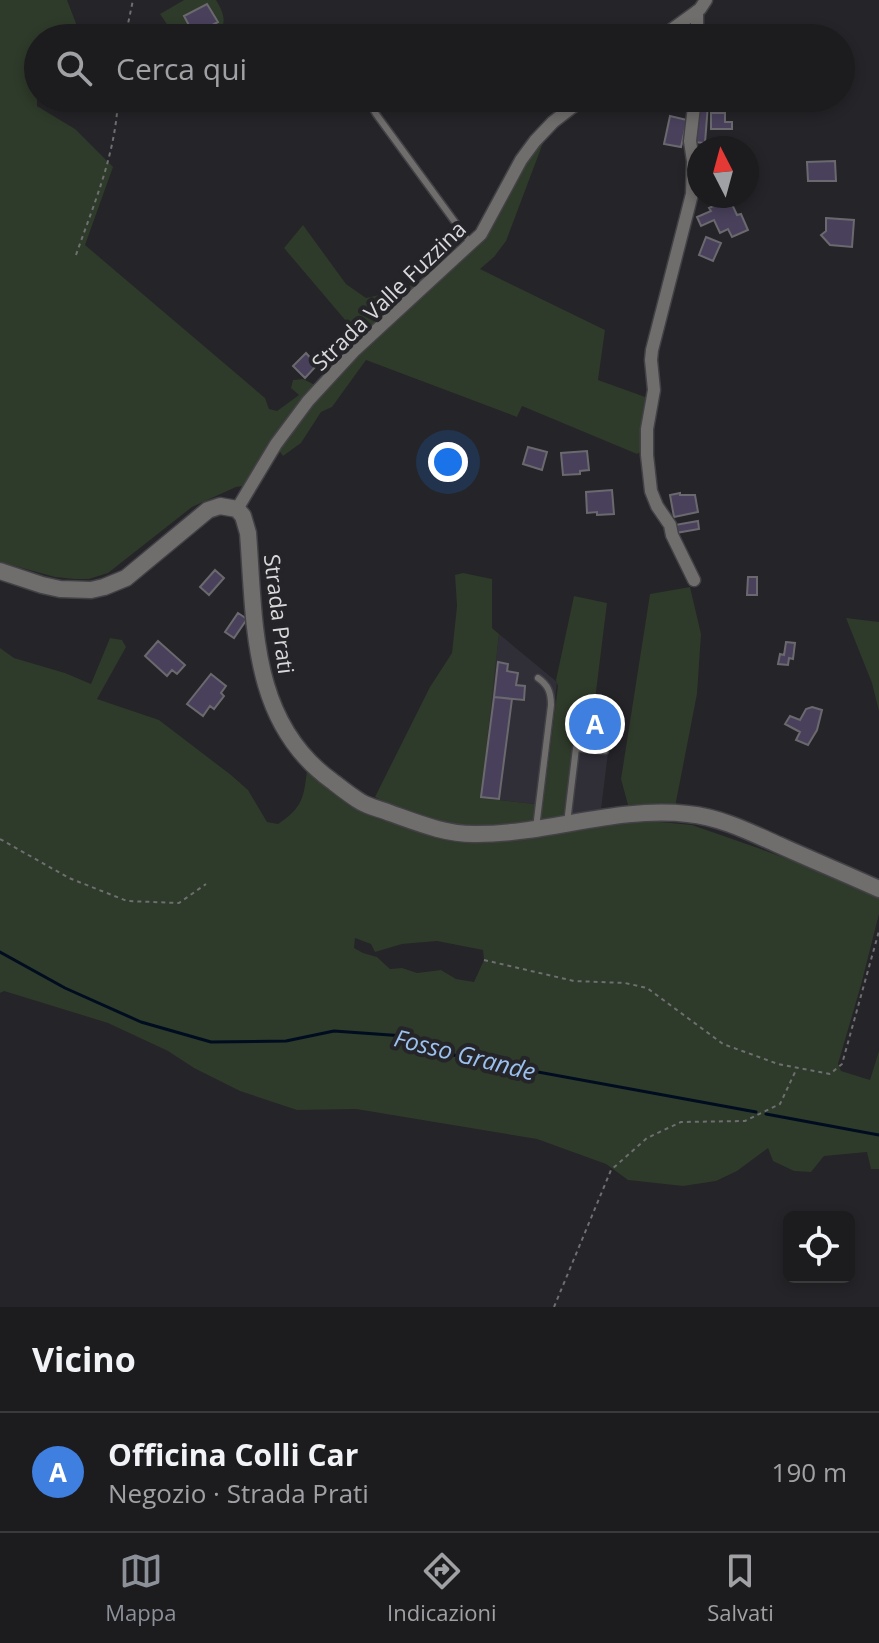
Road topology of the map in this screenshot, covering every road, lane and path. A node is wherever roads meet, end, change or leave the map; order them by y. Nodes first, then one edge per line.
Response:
1 (133, 0) edge
2 (699, 5) edge
3 (128, 24) edge
4 (677, 24) edge
5 (117, 112) edge
6 (375, 112) edge
7 (566, 112) edge
8 (693, 112) edge
9 (471, 244) junction
10 (76, 255) dead end
11 (250, 486) junction
12 (214, 507) junction
13 (237, 509) junction
14 (248, 533) junction
15 (0, 571) edge
16 (694, 580) dead end
17 (538, 678) dead end
18 (605, 751) dead end
19 (567, 823) junction
20 (536, 828) junction
21 (0, 839) edge
22 (206, 884) dead end
23 (879, 889) edge
24 (879, 931) edge
25 (484, 960) dead end
26 (797, 1069) junction
27 (554, 1307) edge

1 - 3 path
2 - 4 street
5 - 10 path
6 - 9 lane
7 - 9 street, Strada Valle Fuzzina
8 - 16 street
9 - 11 street, Strada Valle Fuzzina
11 - 12 street, Strada Valle Fuzzina
11 - 13 street, Strada Valle Fuzzina
11 - 14 street, Strada Valle Fuzzina
12 - 13 street
12 - 15 street
13 - 14 street, Strada Prati
14 - 20 street, Strada Prati
17 - 20 lane
18 - 19 lane
19 - 20 street, Strada Prati
19 - 23 street, Strada Prati
21 - 22 path
24 - 26 path
25 - 26 path
26 - 27 path

